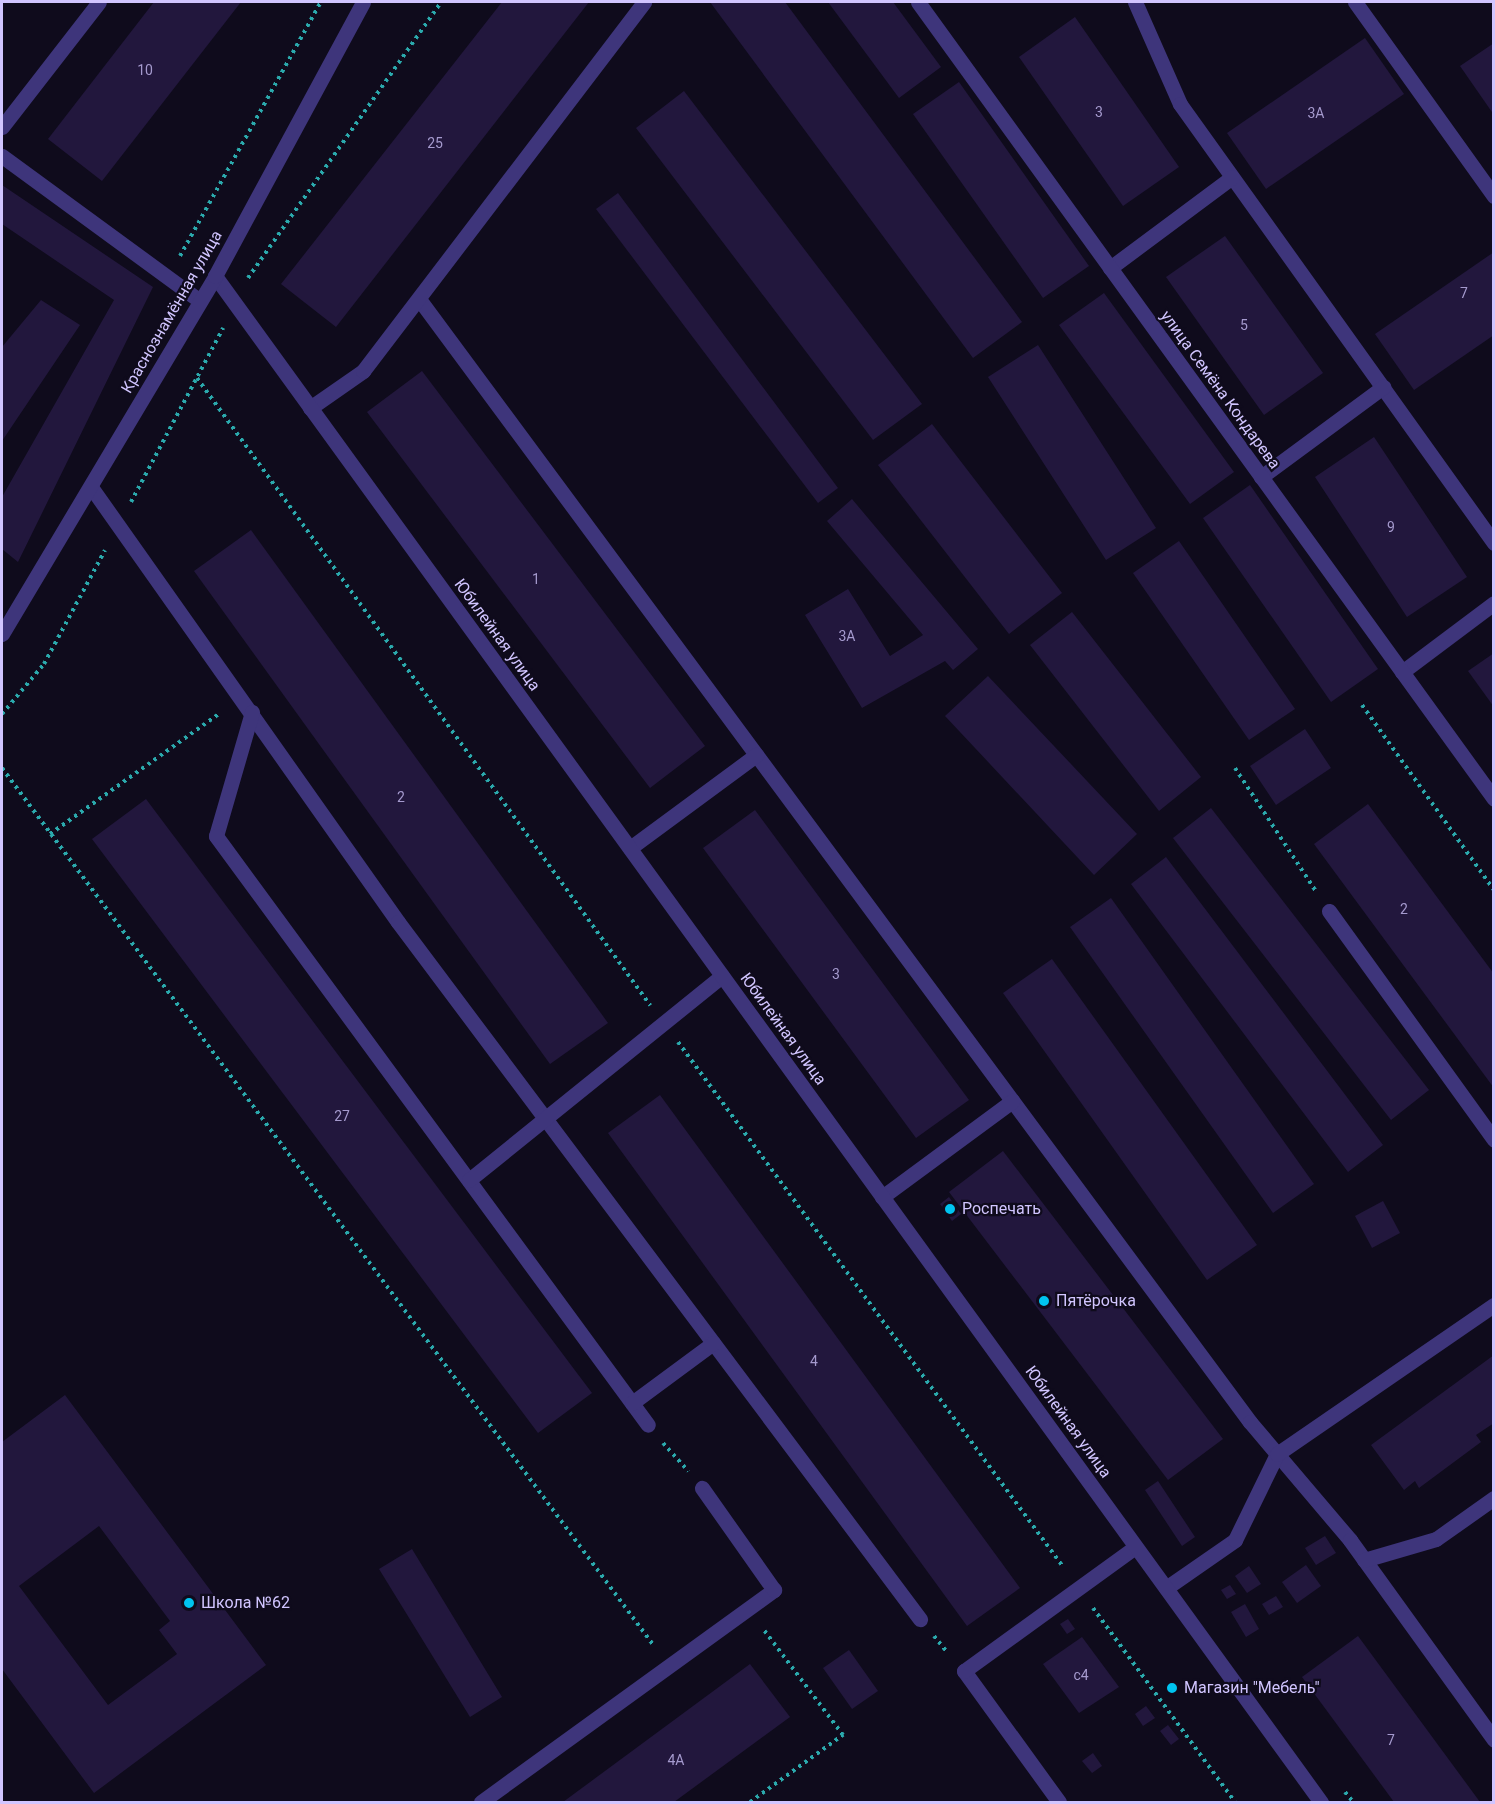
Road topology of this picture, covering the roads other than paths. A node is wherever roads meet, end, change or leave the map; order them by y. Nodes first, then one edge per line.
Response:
1 (99, 2) edge
2 (363, 2) edge
3 (644, 2) edge
4 (918, 2) edge
5 (1135, 2) edge
6 (1355, 2) edge
7 (2, 127) edge
8 (2, 156) edge
9 (1232, 177) junction
10 (1494, 196) edge
11 (1110, 268) junction
12 (215, 276) junction
13 (419, 298) junction
14 (200, 301) junction
15 (1383, 387) junction
16 (310, 408) junction
17 (1261, 477) junction
18 (91, 487) junction
19 (1494, 543) edge
20 (1494, 603) edge
21 (2, 634) edge
22 (1402, 672) junction
23 (252, 712) junction
24 (756, 754) junction
25 (1494, 799) edge
26 (630, 848) junction
27 (1329, 911) road end
28 (722, 976) junction
29 (1012, 1101) junction
30 (545, 1119) junction
31 (1494, 1140) edge
32 (469, 1180) junction
33 (882, 1197) junction
34 (1494, 1305) edge
35 (713, 1343) junction
36 (632, 1403) junction
37 (648, 1425) road end
38 (1277, 1454) junction
39 (702, 1488) road end
40 (1494, 1498) edge
41 (1135, 1546) junction
42 (1364, 1560) junction
43 (1166, 1588) junction
44 (920, 1619) road end
45 (1494, 1740) edge
46 (482, 1803) edge
47 (1059, 1803) edge
48 (1321, 1803) edge

1 - 7 street
2 - 12 street, Краснознамённая улица
3 - 13 street
4 - 11 street, улица Семёна Кондарева
5 - 9 street
6 - 10 street
8 - 14 street
9 - 11 street
9 - 15 street
11 - 17 street, улица Семёна Кондарева
12 - 14 street, Краснознамённая улица
12 - 16 street, Юбилейная улица
13 - 16 street
13 - 24 street
14 - 18 street, Краснознамённая улица
15 - 17 street
15 - 19 street
16 - 26 street, Юбилейная улица
17 - 22 street, улица Семёна Кондарева
18 - 21 street, Краснознамённая улица
18 - 23 street
20 - 22 street
22 - 25 street, улица Семёна Кондарева
23 - 30 street
23 - 32 street
24 - 26 street
24 - 29 street
26 - 28 street, Юбилейная улица
27 - 31 street
28 - 30 street
28 - 33 street, Юбилейная улица
29 - 33 street
29 - 38 street
30 - 32 street
30 - 35 street
32 - 36 street
33 - 41 street, Юбилейная улица
34 - 38 street
35 - 36 street
35 - 44 street
36 - 37 street
38 - 42 street
38 - 43 street
39 - 46 street
40 - 42 street
41 - 43 street, Юбилейная улица
41 - 47 street
42 - 45 street
43 - 48 street, Юбилейная улица

